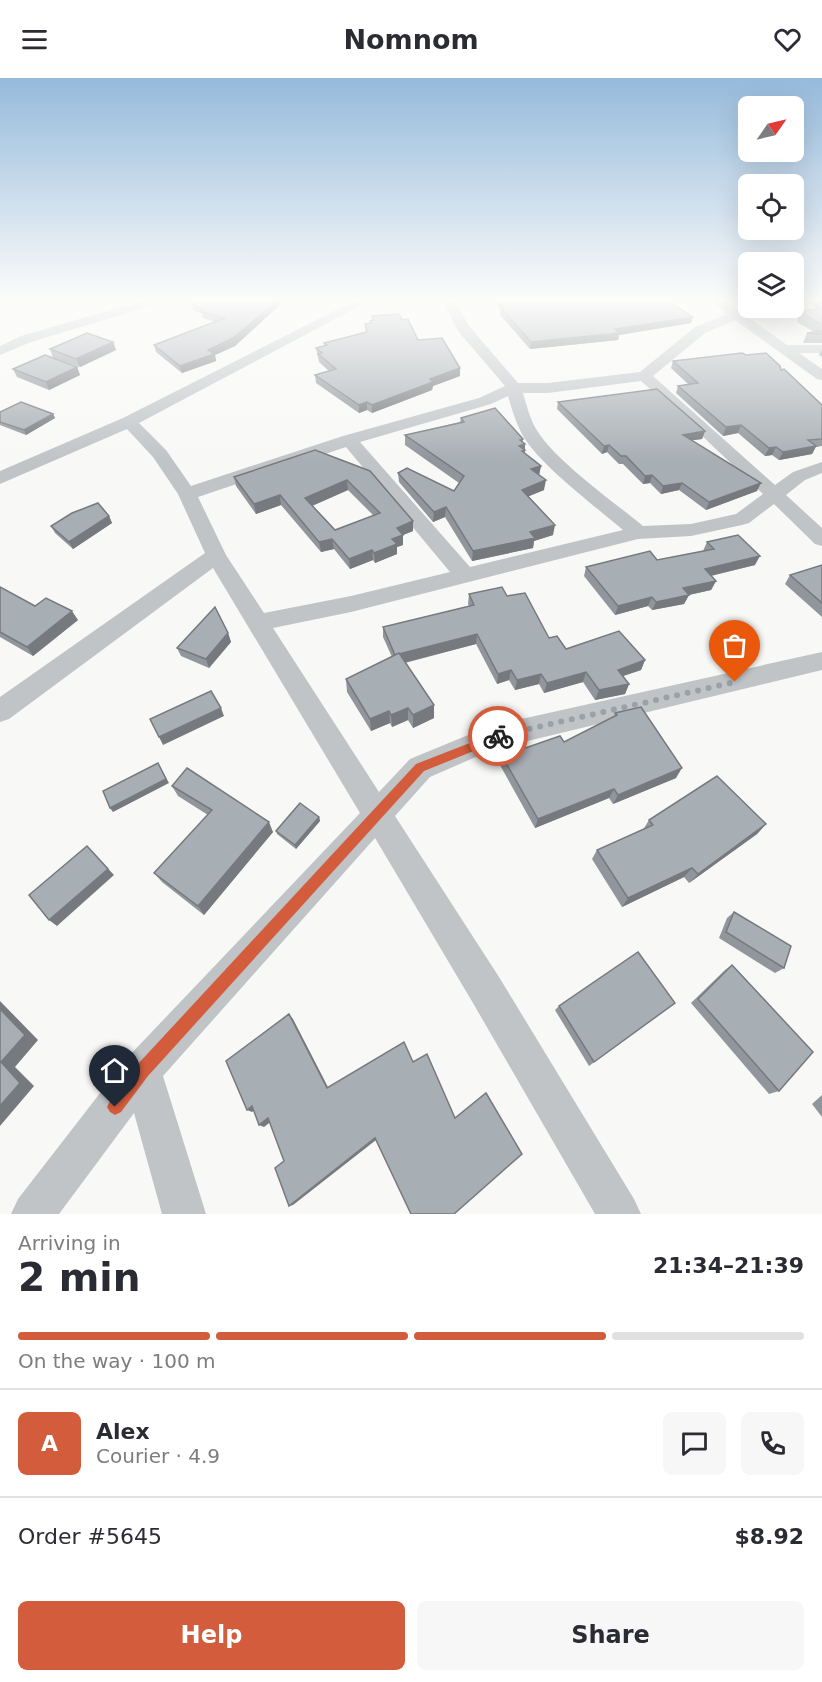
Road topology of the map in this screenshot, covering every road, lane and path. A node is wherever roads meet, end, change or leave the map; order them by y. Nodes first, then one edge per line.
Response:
1 (260, 354) edge
2 (485, 354) edge
3 (671, 354) edge
4 (793, 354) edge
5 (644, 376) junction
6 (822, 376) edge
7 (514, 388) junction
8 (129, 422) junction
9 (349, 440) junction
10 (822, 467) edge
11 (0, 478) edge
12 (187, 494) junction
13 (774, 494) junction
14 (638, 533) junction
15 (822, 539) edge
16 (216, 555) junction
17 (465, 576) junction
18 (259, 622) junction
19 (822, 662) edge
20 (0, 711) edge
21 (377, 813) junction
22 (142, 1071) junction
23 (33, 1214) edge
24 (184, 1214) edge
25 (619, 1214) edge

1 - 8 street
2 - 7 street
3 - 5 street
4 - 6 street
5 - 7 street
5 - 13 street
7 - 9 street
7 - 14 street
8 - 11 street
8 - 12 street
9 - 12 street
9 - 17 street
10 - 13 street
12 - 16 street
13 - 14 street
13 - 15 street
14 - 17 street
16 - 18 street
16 - 20 street
17 - 18 street
18 - 21 street
19 - 21 street
21 - 22 street
21 - 25 street
22 - 23 street
22 - 24 street

